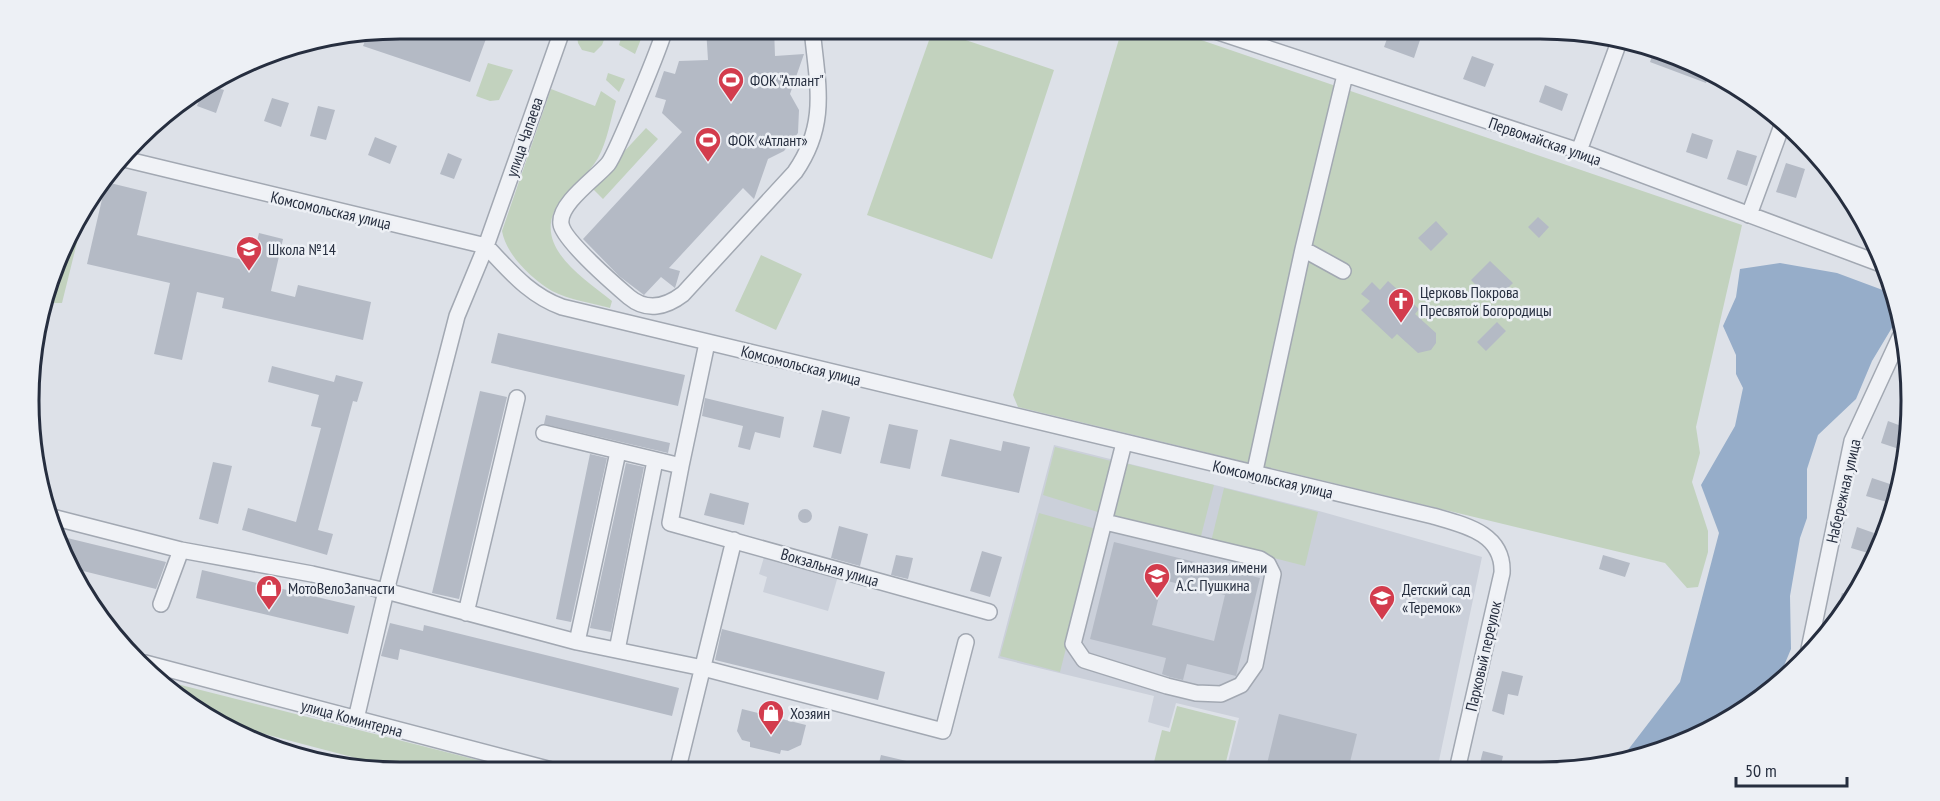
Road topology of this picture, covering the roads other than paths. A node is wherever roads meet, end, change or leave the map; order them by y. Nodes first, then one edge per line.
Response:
1 (559, 39) edge
2 (660, 39) edge
3 (813, 39) edge
4 (1235, 39) edge
5 (1250, 39) edge
6 (1248, 44) junction
7 (1617, 48) edge
8 (1345, 75) junction
9 (1780, 131) edge
10 (1579, 151) junction
11 (130, 161) edge
12 (1749, 215) junction
13 (486, 246) junction
14 (1303, 249) junction
15 (1873, 261) edge
16 (1343, 271) dead end
17 (707, 342) junction
18 (1897, 345) edge
19 (517, 398) dead end
20 (544, 433) dead end
21 (1124, 443) junction
22 (618, 452) junction
23 (655, 461) junction
24 (681, 466) junction
25 (1254, 475) junction
26 (59, 519) edge
27 (1105, 522) junction
28 (734, 540) junction
29 (1494, 543) joint
30 (181, 550) junction
31 (386, 591) junction
32 (161, 604) dead end
33 (989, 612) dead end
34 (466, 613) junction
35 (1811, 639) edge
36 (577, 642) junction
37 (966, 642) dead end
38 (617, 650) junction
39 (155, 666) edge
40 (703, 668) junction
41 (356, 719) junction
42 (521, 762) edge
43 (680, 762) edge
44 (1460, 762) edge

1 - 13 street, улица Чапаева
2 - 3 street
4 - 6 street, Первомайская улица
5 - 6 street
6 - 8 street, Первомайская улица
7 - 10 street
8 - 10 street, Первомайская улица
8 - 14 street
9 - 12 street
10 - 12 street, Первомайская улица
11 - 13 street, Комсомольская улица
12 - 15 street, Первомайская улица
13 - 17 street, Комсомольская улица
13 - 31 street, улица Чапаева
14 - 16 street
14 - 25 street
17 - 21 street, Комсомольская улица
17 - 24 street
18 - 35 street, Набережная улица
19 - 34 street
20 - 22 street
21 - 25 street, Комсомольская улица
21 - 27 street
22 - 23 street
22 - 36 street
23 - 24 street
23 - 38 street
24 - 28 street, Вокзальная улица
25 - 29 street, Комсомольская улица
26 - 30 street
27 - 27 street
28 - 33 street, Вокзальная улица
28 - 40 street
29 - 44 street, Парковый переулок
30 - 31 street
30 - 32 street
31 - 34 street
31 - 41 street, улица Чапаева
34 - 36 street
36 - 38 street
37 - 40 street
38 - 40 street
39 - 41 street, улица Коминтерна
40 - 43 street
41 - 42 street, улица Коминтерна

